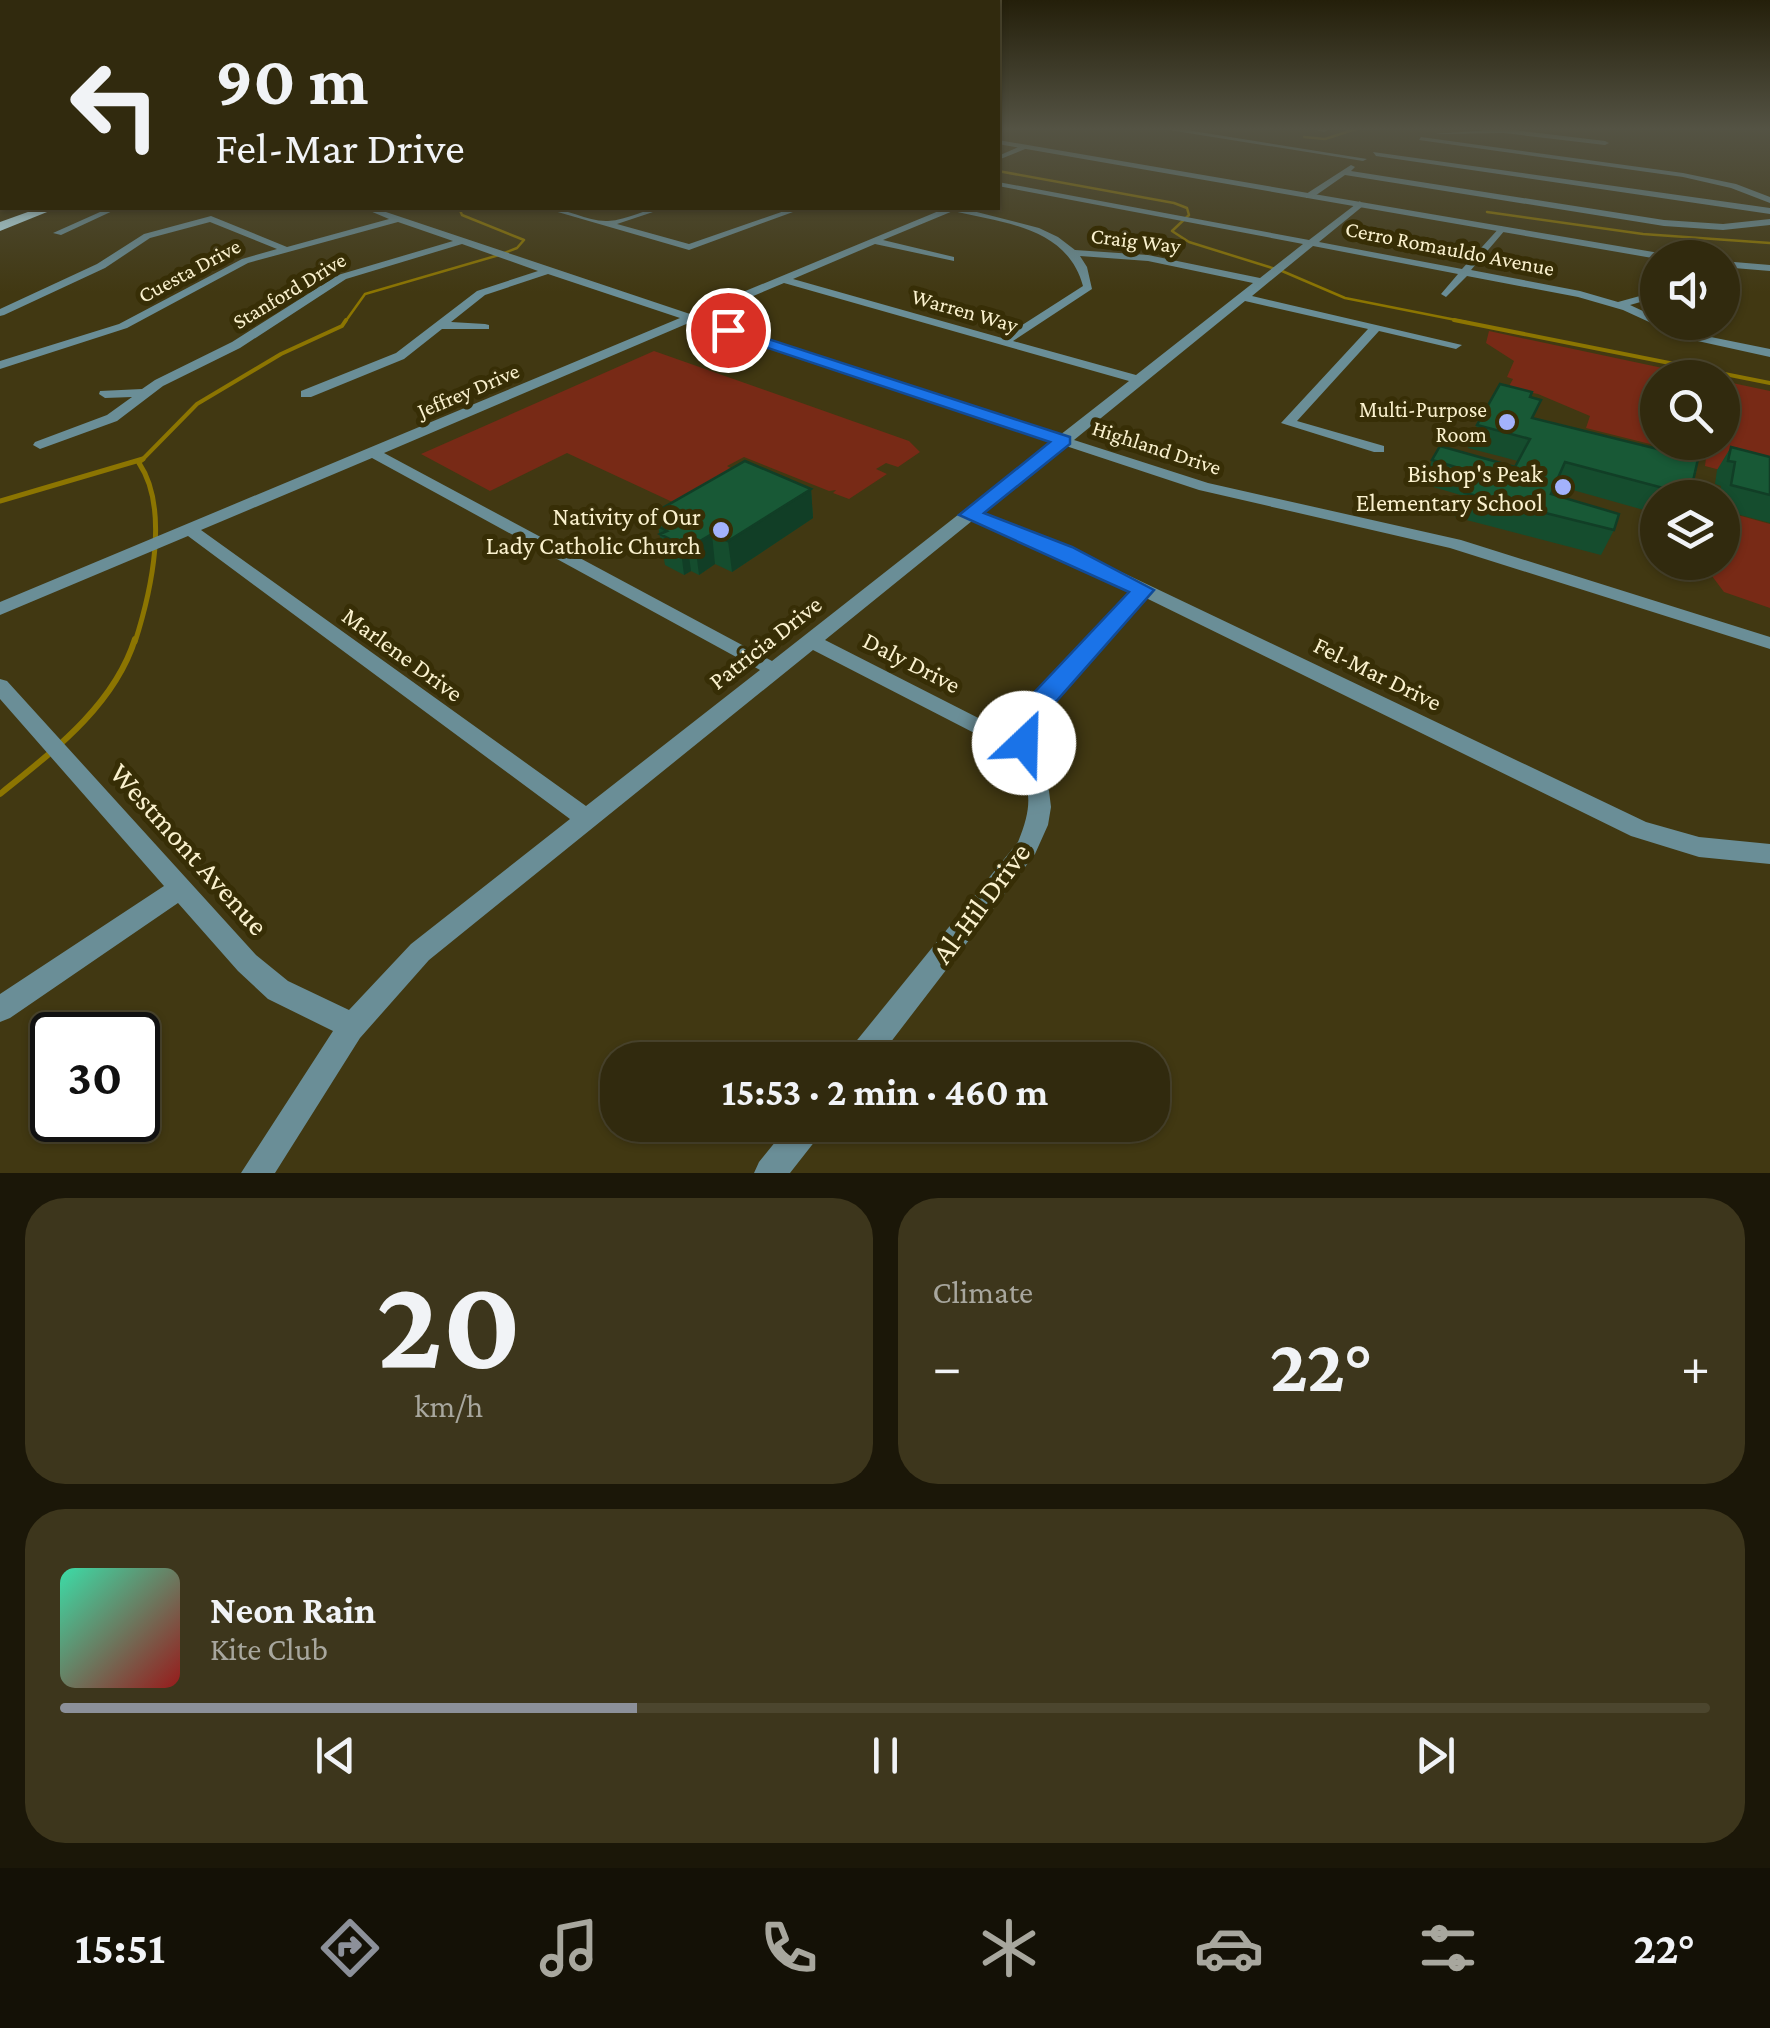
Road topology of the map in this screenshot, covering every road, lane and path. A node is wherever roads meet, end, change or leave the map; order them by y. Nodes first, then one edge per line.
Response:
1 (1238, 184) edge
2 (1326, 184) edge
3 (1416, 184) edge
4 (1578, 184) edge
5 (1723, 184) edge
6 (1000, 186) edge
7 (1309, 196) junction
8 (1770, 200) edge
9 (1360, 204) junction
10 (26, 210) edge
11 (43, 210) edge
12 (111, 210) edge
13 (556, 210) edge
14 (654, 210) edge
15 (794, 210) edge
16 (947, 210) edge
17 (959, 210) edge
18 (385, 212) edge
19 (1770, 212) edge
20 (1770, 222) edge
21 (0, 223) edge
22 (608, 224) junction
23 (1501, 229) junction
24 (58, 234) dead end
25 (874, 240) junction
26 (462, 241) junction
27 (136, 242) junction
28 (1313, 242) junction
29 (113, 243) dead end
30 (284, 249) junction
31 (1075, 252) junction
32 (1640, 253) edge
33 (951, 260) dead end
34 (1740, 266) edge
35 (1769, 269) edge
36 (548, 270) junction
37 (1466, 272) junction
38 (782, 279) junction
39 (1262, 282) junction
40 (1446, 294) dead end
41 (1243, 297) junction
42 (1640, 299) edge
43 (1620, 305) junction
44 (0, 314) edge
45 (691, 318) junction
46 (440, 325) junction
47 (485, 327) dead end
48 (1376, 327) junction
49 (1003, 342) junction
50 (1456, 345) dead end
51 (1770, 352) edge
52 (0, 366) edge
53 (1138, 380) junction
54 (146, 393) junction
55 (105, 394) dead end
56 (306, 394) dead end
57 (1064, 440) junction
58 (40, 445) dead end
59 (1379, 449) dead end
60 (372, 452) junction
61 (970, 515) junction
62 (190, 530) junction
63 (1143, 590) junction
64 (0, 610) edge
65 (810, 641) junction
66 (1770, 643) edge
67 (774, 670) junction
68 (0, 686) edge
69 (1033, 771) junction
70 (587, 819) junction
71 (1770, 854) edge
72 (181, 888) junction
73 (0, 1009) edge
74 (350, 1029) junction
75 (873, 1042) edge
76 (795, 1142) edge
77 (257, 1173) edge
78 (770, 1173) edge

1 - 7 street
2 - 7 street
3 - 20 street
4 - 19 street
5 - 8 street
6 - 28 street, Cerro Romauldo Avenue
7 - 9 street
9 - 23 street
9 - 28 street, Patricia Drive
10 - 21 highway
11 - 21 highway
12 - 24 street
13 - 22 street
14 - 22 street
15 - 22 street
16 - 25 street, Jeffrey Drive
17 - 31 street, Craig Way
18 - 26 street, Highland Drive
18 - 30 street, Cuesta Drive
23 - 32 street
23 - 37 street
25 - 33 street
25 - 38 street, Jeffrey Drive
26 - 36 street, Highland Drive
26 - 54 street, Stanford Drive
27 - 29 street
27 - 30 street
27 - 44 street
28 - 37 street, Cerro Romauldo Avenue
28 - 39 street, Patricia Drive
30 - 52 street, Cuesta Drive
31 - 39 street, Craig Way
31 - 49 street
34 - 35 street
36 - 45 street, Highland Drive
36 - 46 street
37 - 40 street
37 - 43 street, Cerro Romauldo Avenue
38 - 45 street, Jeffrey Drive
38 - 49 street, Warren Way
39 - 41 street, Patricia Drive
41 - 48 street
41 - 53 street, Patricia Drive
42 - 43 street
43 - 51 street, Cerro Romauldo Avenue
45 - 57 street, Highland Drive
45 - 60 street, Jeffrey Drive
46 - 47 street
46 - 56 street
48 - 50 street
48 - 59 street
49 - 53 street, Warren Way
53 - 57 street, Patricia Drive
54 - 55 street, Stanford Drive
54 - 58 street, Stanford Drive
57 - 61 street, Patricia Drive
57 - 66 street, Highland Drive
60 - 62 street, Jeffrey Drive
60 - 67 street
61 - 63 street, Fel-Mar Drive
61 - 65 street, Patricia Drive
62 - 64 street, Jeffrey Drive
62 - 70 street, Marlene Drive
63 - 69 street, Al-Hil Drive
63 - 71 street, Fel-Mar Drive
65 - 67 street, Patricia Drive
65 - 69 street, Daly Drive
67 - 70 street, Patricia Drive
68 - 72 street, Westmont Avenue
69 - 75 street, Al-Hil Drive
70 - 74 street, Patricia Drive
72 - 73 street
72 - 74 street, Westmont Avenue
74 - 77 street, Patricia Drive
76 - 78 street

